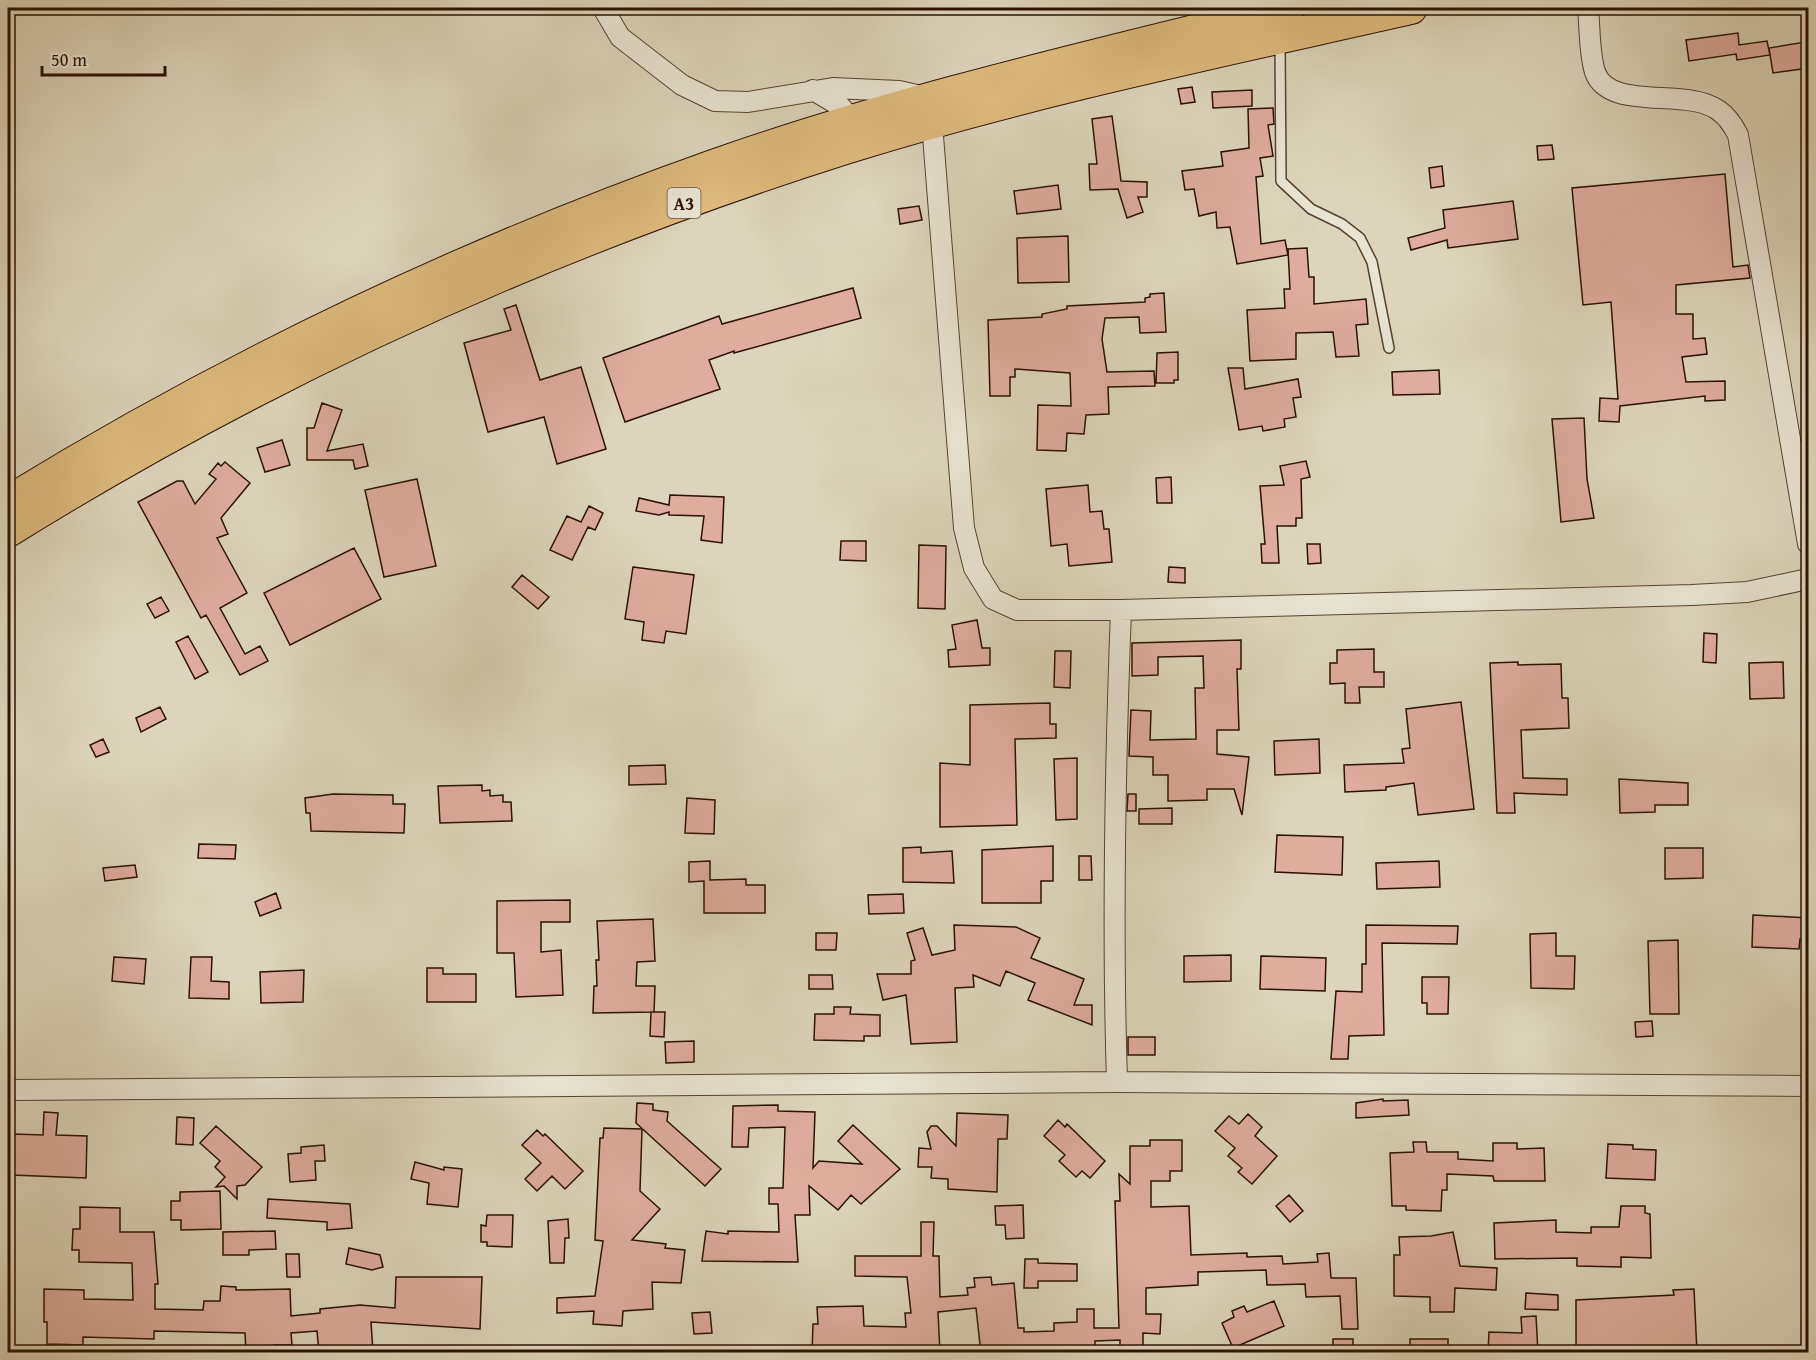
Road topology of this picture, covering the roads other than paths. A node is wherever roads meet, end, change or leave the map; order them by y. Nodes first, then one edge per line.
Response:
1 (603, 8) edge
2 (1411, 8) edge
3 (1588, 8) edge
4 (1345, 15) edge
5 (1284, 22) edge
6 (813, 90) junction
7 (931, 110) junction
8 (853, 121) junction
9 (326, 341) junction
10 (1389, 348) dead end
11 (8, 502) edge
12 (8, 531) edge
13 (1809, 544) edge
14 (1809, 579) edge
15 (1121, 610) junction
16 (1118, 1082) junction
17 (1809, 1086) edge
18 (8, 1090) edge

1 - 6 street
2 - 4 highway, A3
3 - 13 street
4 - 5 highway, A3
5 - 7 highway, A3
5 - 10 lane
6 - 7 street
6 - 8 street
7 - 8 highway, A3
7 - 9 highway, A3
7 - 15 street
8 - 9 highway, A3
9 - 11 highway, A3
9 - 12 highway, A3
14 - 15 street
15 - 16 street
16 - 17 street
16 - 18 street

